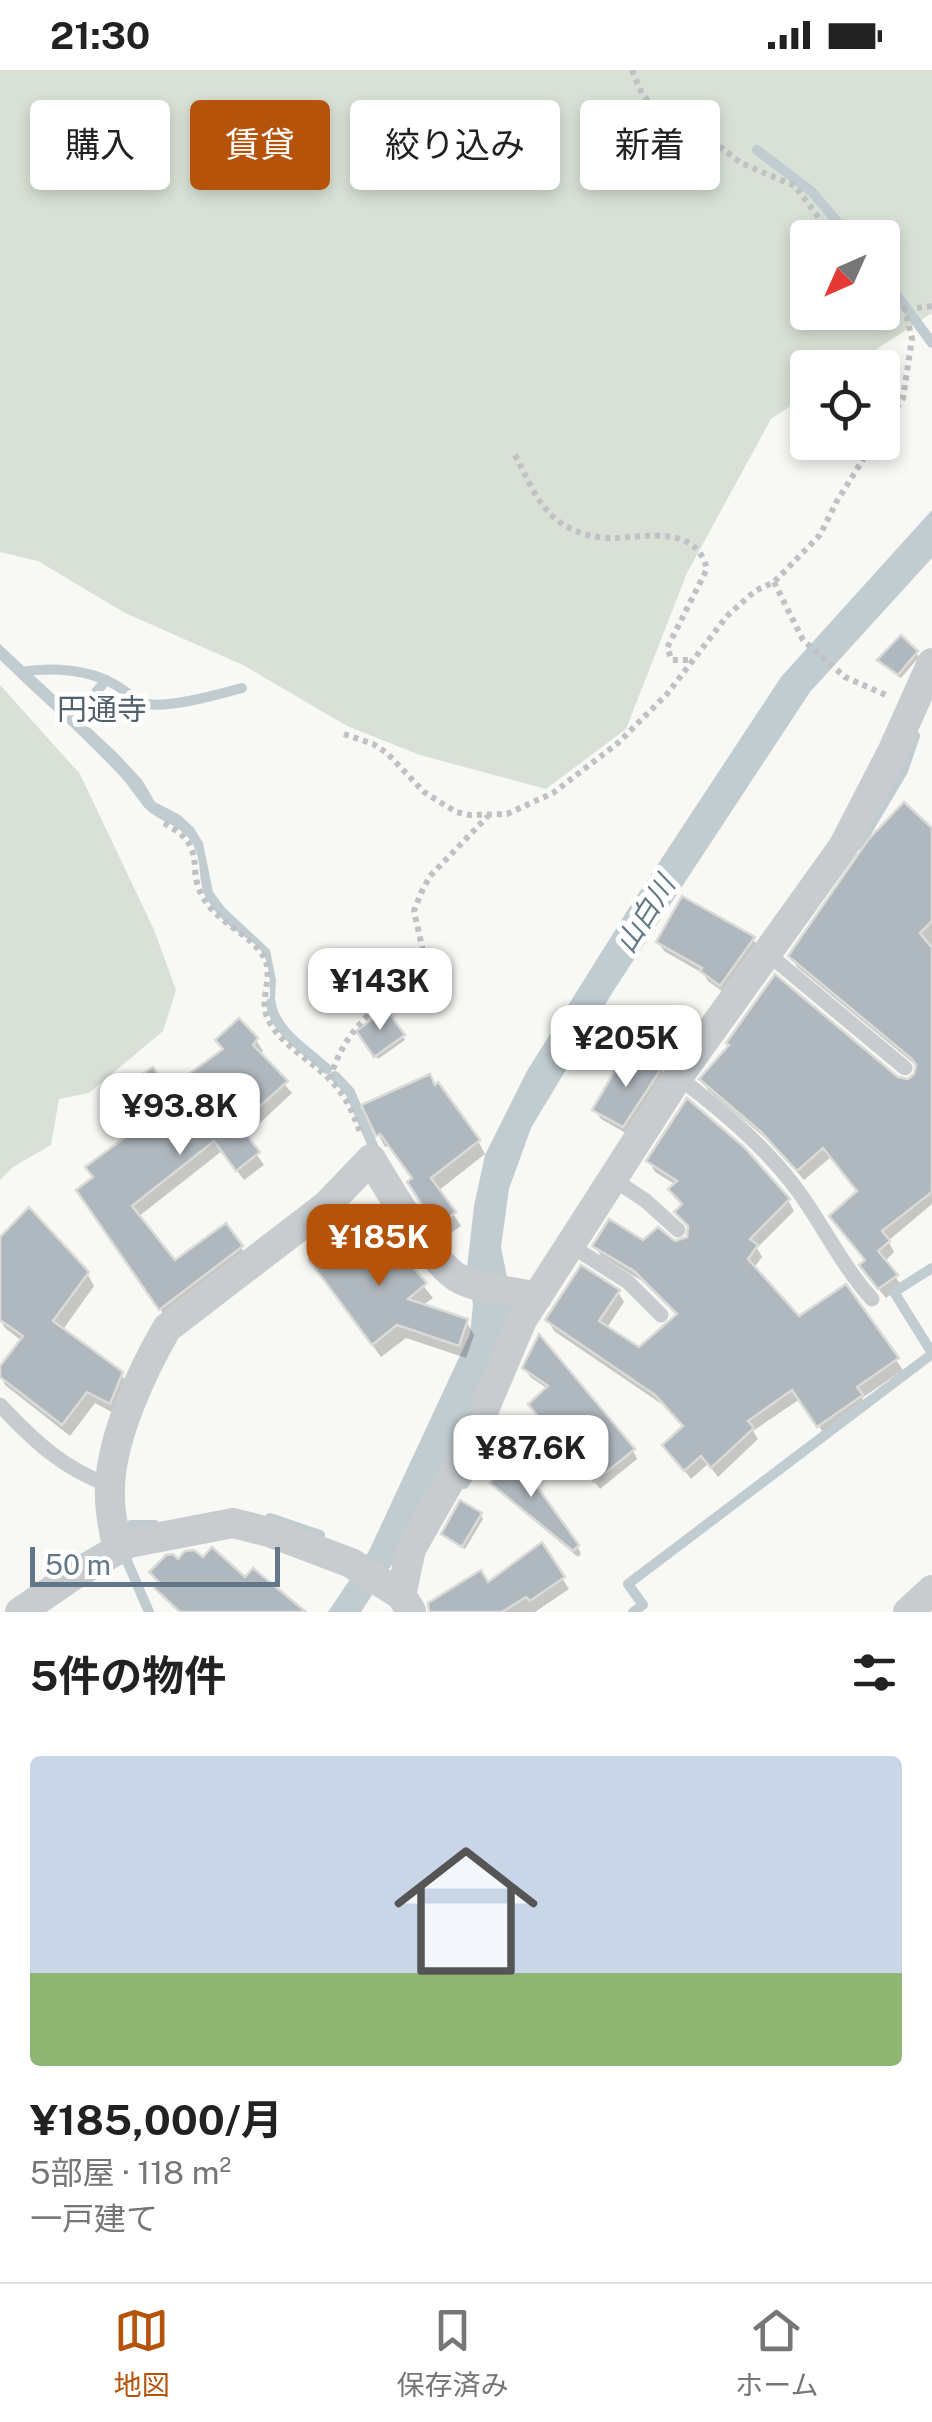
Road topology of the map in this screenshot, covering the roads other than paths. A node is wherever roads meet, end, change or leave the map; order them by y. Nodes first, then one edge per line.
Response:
1 (932, 663) edge
2 (922, 711) edge
3 (767, 953) junction
4 (904, 1068) dead end
5 (678, 1077) junction
6 (613, 1179) junction
7 (678, 1230) dead end
8 (570, 1245) junction
9 (537, 1297) junction
10 (872, 1299) dead end
11 (661, 1315) dead end
12 (0, 1405) edge
13 (110, 1484) junction
14 (118, 1550) junction
15 (932, 1590) edge
16 (400, 1598) edge
17 (20, 1612) edge
18 (908, 1612) edge

1 - 2 street
2 - 3 street
3 - 4 lane
3 - 5 street
5 - 6 street
5 - 10 lane
6 - 7 lane
6 - 8 street
8 - 9 street
8 - 11 lane
9 - 13 street
9 - 16 street
12 - 13 lane
13 - 14 street
14 - 16 street
14 - 17 street
15 - 18 street

